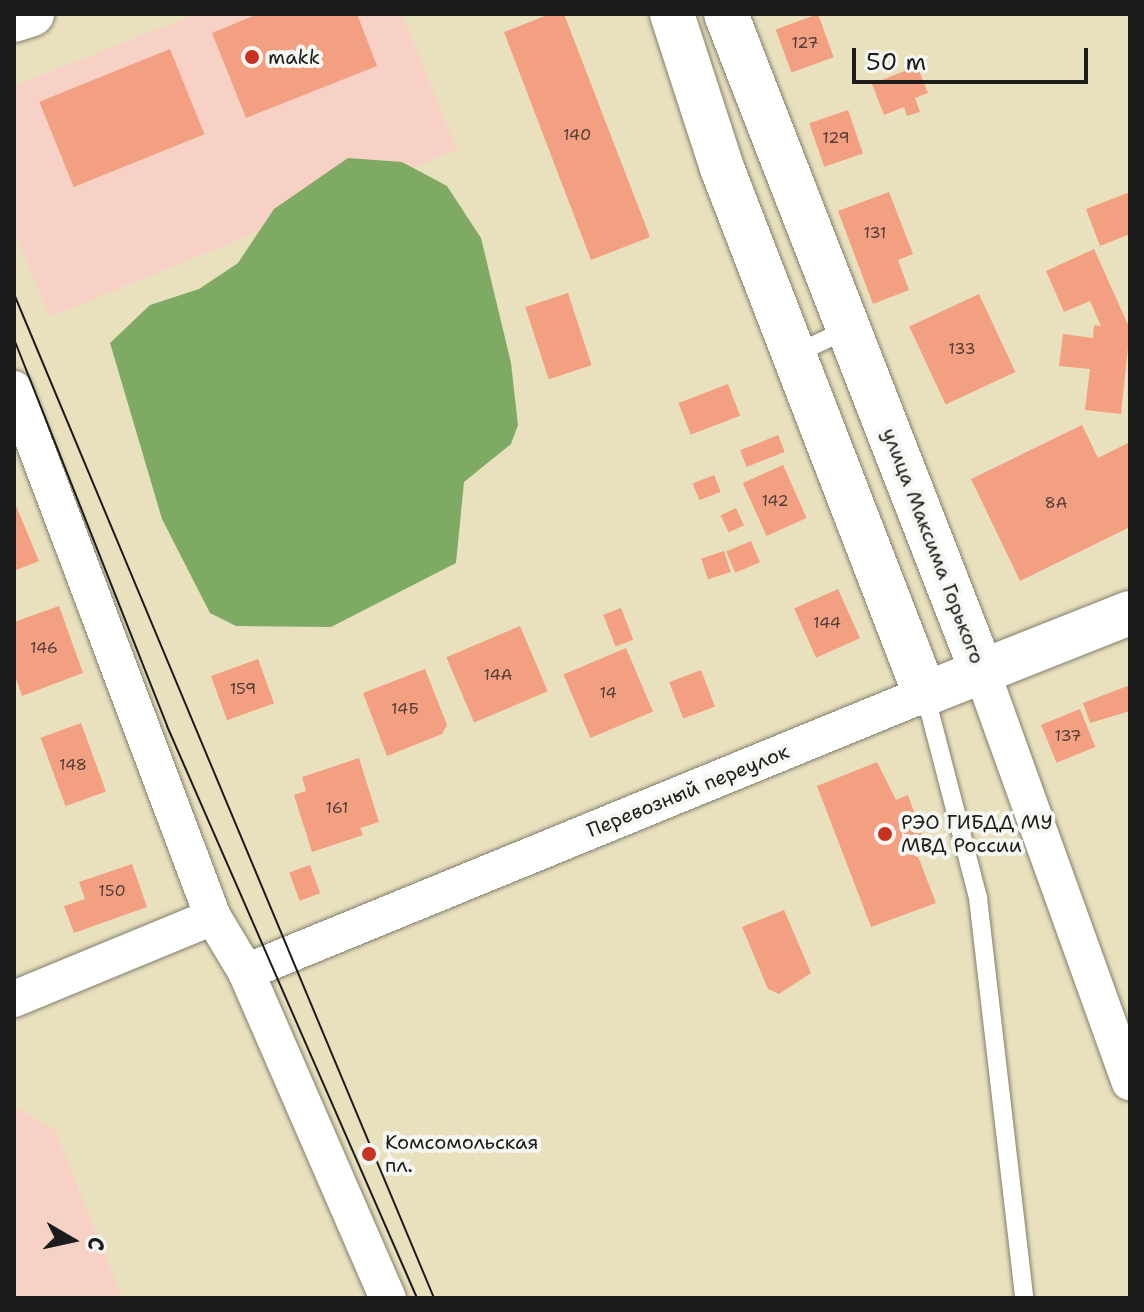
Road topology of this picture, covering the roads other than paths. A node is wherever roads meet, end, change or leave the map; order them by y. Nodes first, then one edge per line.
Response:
1 (32, 14) edge
2 (672, 14) edge
3 (726, 14) edge
4 (14, 20) edge
5 (849, 328) junction
6 (793, 355) junction
7 (14, 389) edge
8 (1130, 613) edge
9 (982, 672) junction
10 (925, 694) junction
11 (213, 917) junction
12 (246, 972) junction
13 (14, 999) edge
14 (1130, 1082) edge
15 (388, 1298) edge
16 (1024, 1298) edge

1 - 4 street
2 - 6 street
3 - 5 street, улица Максима Горького
5 - 6 lane
5 - 9 street, улица Максима Горького
6 - 10 street
7 - 11 street
8 - 9 street, Перевозный переулок
9 - 10 street, Перевозный переулок
9 - 14 street, улица Максима Горького
10 - 12 street, Перевозный переулок
10 - 16 lane
11 - 12 street
11 - 13 street
12 - 15 street

